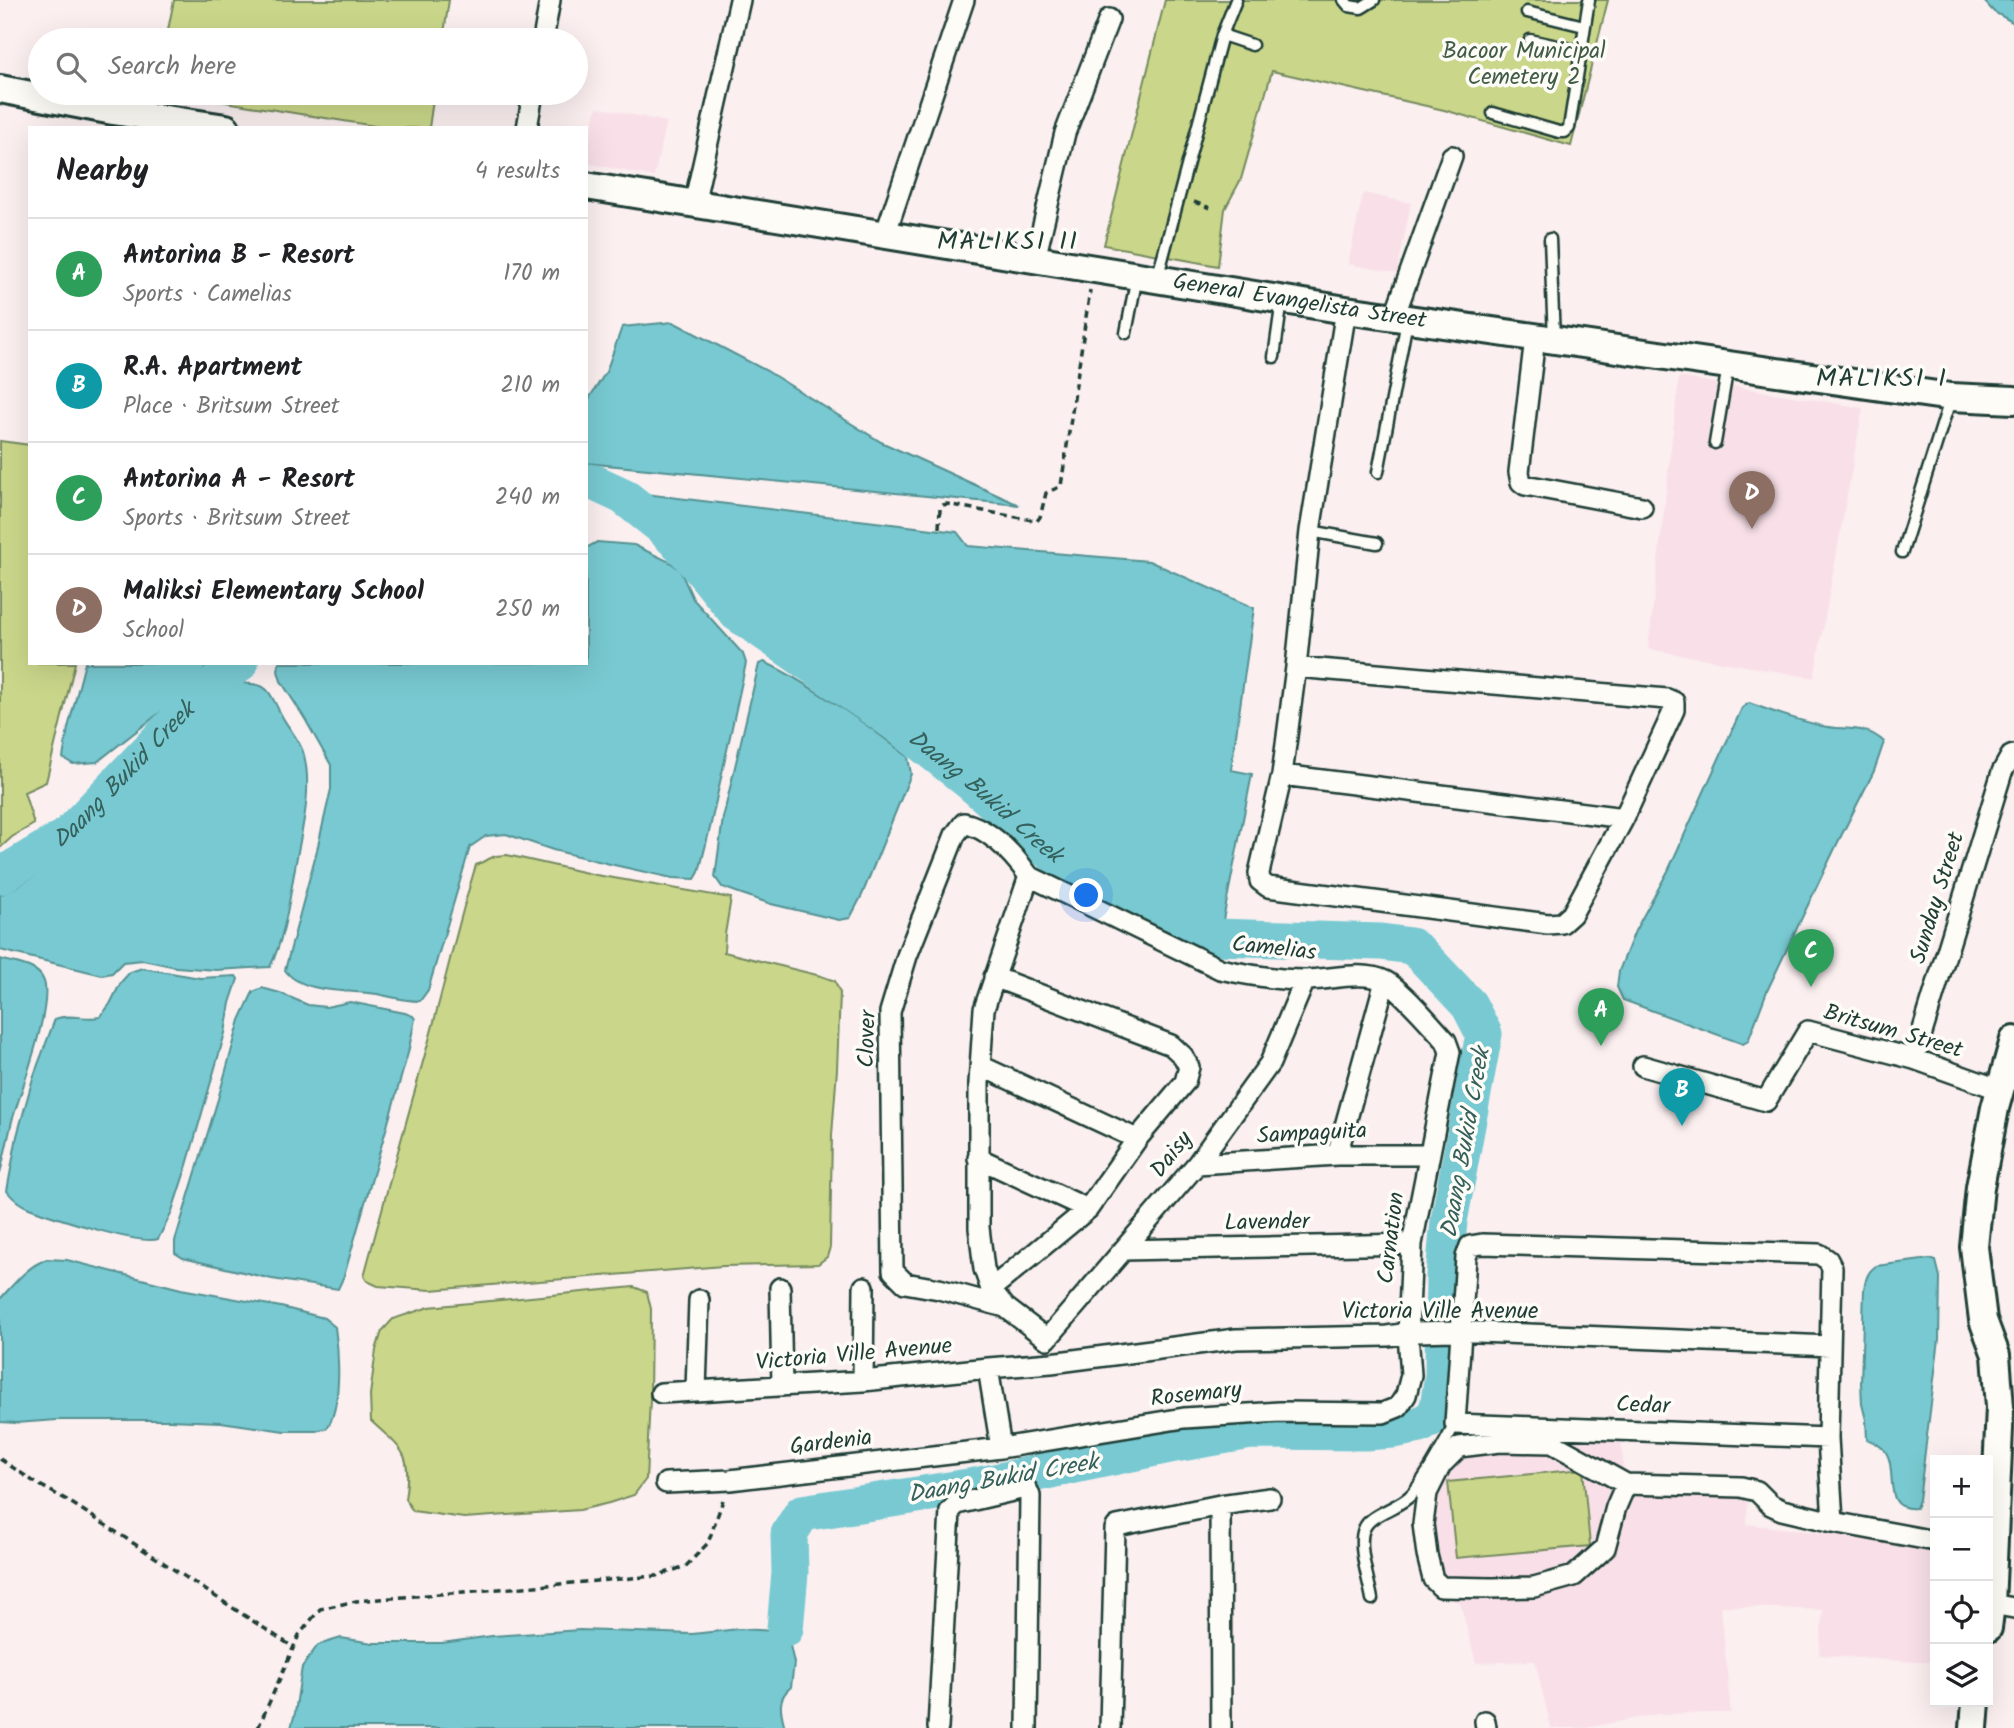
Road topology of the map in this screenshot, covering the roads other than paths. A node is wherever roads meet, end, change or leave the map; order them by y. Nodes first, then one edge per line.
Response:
1 (550, 0) edge
2 (740, 0) edge
3 (964, 0) edge
4 (1236, 0) edge
5 (1344, 0) edge
6 (1374, 0) edge
7 (1589, 0) edge
8 (1527, 12) dead end
9 (1109, 19) dead end
10 (1584, 26) junction
11 (545, 28) edge
12 (1222, 35) junction
13 (1530, 40) dead end
14 (1252, 46) dead end
15 (1580, 51) junction
16 (0, 89) edge
17 (28, 94) edge
18 (82, 105) edge
19 (531, 105) edge
20 (1493, 113) dead end
21 (213, 126) edge
22 (527, 126) edge
23 (1452, 156) dead end
24 (588, 186) edge
25 (694, 204) junction
26 (885, 235) junction
27 (1550, 239) dead end
28 (1035, 259) junction
29 (1147, 277) junction
30 (1283, 299) junction
31 (1346, 310) junction
32 (1401, 318) junction
33 (1126, 333) dead end
34 (1545, 339) junction
35 (1274, 357) dead end
36 (1728, 366) junction
37 (1951, 397) junction
38 (2014, 400) edge
39 (1715, 443) dead end
40 (1378, 472) dead end
41 (1642, 507) dead end
42 (1310, 531) junction
43 (1377, 543) dead end
44 (1902, 552) dead end
45 (1296, 667) junction
46 (2014, 755) edge
47 (1282, 775) junction
48 (1624, 818) junction
49 (1029, 876) junction
50 (995, 977) junction
51 (1305, 980) junction
52 (1385, 981) junction
53 (2014, 1040) edge
54 (1914, 1059) junction
55 (981, 1066) junction
56 (1643, 1066) dead end
57 (2001, 1090) junction
58 (1137, 1139) junction
59 (1337, 1155) junction
60 (1429, 1155) junction
61 (978, 1158) junction
62 (1198, 1164) junction
63 (1088, 1209) junction
64 (1412, 1244) junction
65 (1123, 1250) junction
66 (864, 1287) dead end
67 (780, 1288) dead end
68 (991, 1289) junction
69 (699, 1300) dead end
70 (1005, 1307) junction
71 (1457, 1332) junction
72 (1413, 1333) junction
73 (1047, 1339) junction
74 (1830, 1346) junction
75 (1051, 1363) junction
76 (988, 1367) junction
77 (863, 1381) junction
78 (782, 1387) junction
79 (696, 1390) junction
80 (661, 1393) dead end
81 (1398, 1408) joint
82 (1455, 1424) junction
83 (1828, 1438) junction
84 (1000, 1448) junction
85 (666, 1483) dead end
86 (1626, 1484) junction
87 (1270, 1498) dead end
88 (1220, 1505) junction
89 (1993, 1519) edge
90 (1833, 1522) junction
91 (1930, 1540) edge
92 (1993, 1569) edge
93 (1372, 1599) dead end
94 (1998, 1613) edge
95 (1976, 1707) edge
96 (938, 1728) edge
97 (1027, 1728) edge
98 (1110, 1728) edge
99 (1221, 1728) edge
100 (1974, 1728) edge

1 - 11 street
2 - 25 street
3 - 26 street
4 - 12 lane
5 - 6 lane
7 - 10 lane
8 - 10 lane
9 - 28 street
10 - 15 lane
12 - 14 lane
12 - 29 lane
13 - 15 lane
15 - 20 lane
16 - 17 main road
18 - 21 main road
19 - 22 street
23 - 32 street
24 - 25 main road, General Evangelista Street
25 - 26 main road, General Evangelista Street
26 - 28 main road, General Evangelista Street
27 - 34 lane
28 - 29 main road, General Evangelista Street
29 - 30 main road, General Evangelista Street
29 - 33 lane
30 - 31 main road, General Evangelista Street
30 - 35 lane
31 - 32 main road, General Evangelista Street
31 - 42 street
32 - 34 main road, General Evangelista Street
32 - 40 lane
34 - 36 main road, General Evangelista Street
34 - 41 street
36 - 37 main road, General Evangelista Street
36 - 39 lane
37 - 38 main road, General Evangelista Street
37 - 44 lane
42 - 43 lane
42 - 45 street
45 - 47 street
45 - 48 street
46 - 54 street, Sunday Street
47 - 48 street
47 - 48 street
49 - 50 street
49 - 51 street, Camelias
49 - 70 street, Clover
50 - 55 street
50 - 58 street
51 - 52 street, Camelias
51 - 62 street, Daisy
52 - 59 street
52 - 60 street, Carnation
53 - 57 main road
54 - 56 street, Britsum Street
54 - 57 street, Britsum Street
55 - 58 street
55 - 61 street
57 - 89 main road
58 - 63 street
59 - 60 street, Sampaguita
59 - 62 street, Sampaguita
60 - 64 street, Carnation
61 - 63 street
61 - 68 street
62 - 65 street, Daisy
63 - 68 street
64 - 65 street, Lavender
64 - 72 street, Carnation
65 - 73 street, Daisy
66 - 77 street
67 - 78 street
68 - 70 street
69 - 79 street
70 - 73 street
71 - 72 street, Victoria Ville Avenue
71 - 74 street, Victoria Ville Avenue
71 - 74 street
71 - 82 street
72 - 75 street, Victoria Ville Avenue
72 - 81 street, Carnation
73 - 75 street
74 - 83 street
75 - 76 street, Victoria Ville Avenue
76 - 77 street, Victoria Ville Avenue
76 - 84 street
77 - 78 street, Victoria Ville Avenue
78 - 79 street, Victoria Ville Avenue
79 - 80 street, Victoria Ville Avenue
81 - 84 street, Rosemary
82 - 83 street, Cedar
82 - 93 lane
83 - 90 street
84 - 85 street, Gardenia
86 - 86 street
86 - 90 street
87 - 88 street
88 - 98 street
88 - 99 street
90 - 91 street
92 - 94 main road
95 - 100 main road
96 - 97 street

